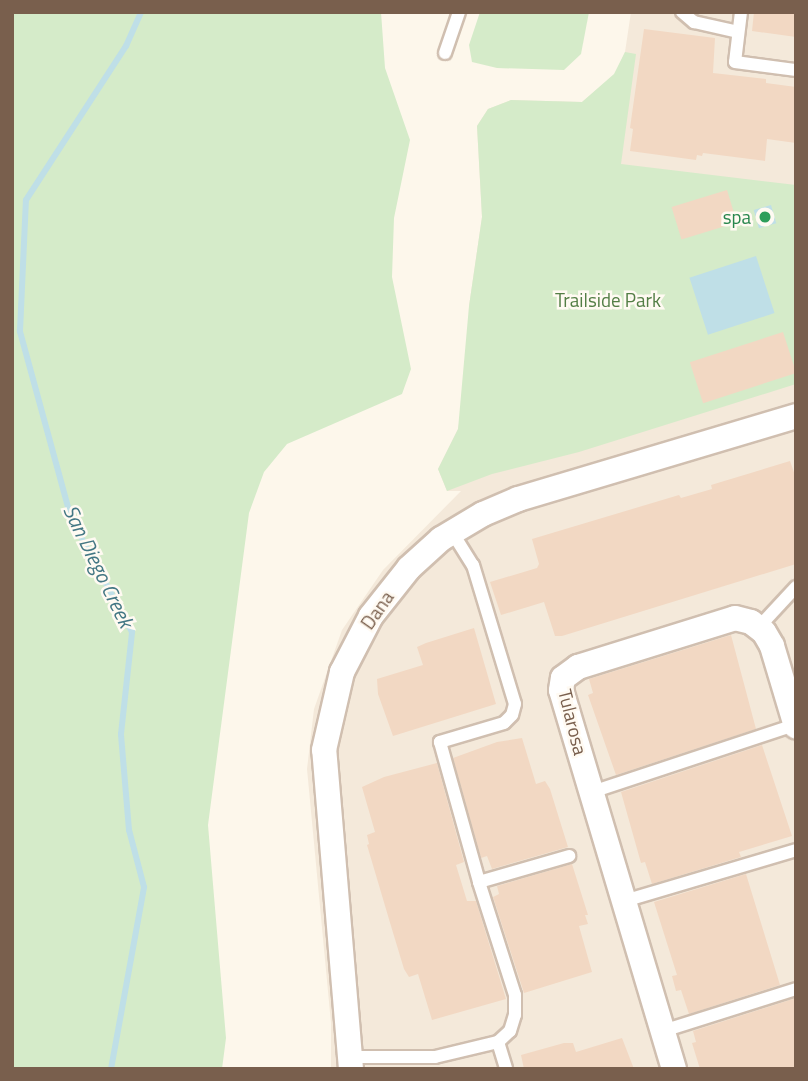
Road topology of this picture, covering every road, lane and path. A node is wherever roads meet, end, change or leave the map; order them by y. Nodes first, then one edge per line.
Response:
1 (459, 12) edge
2 (682, 12) edge
3 (741, 12) edge
4 (738, 32) junction
5 (445, 53) dead end
6 (796, 70) edge
7 (796, 416) edge
8 (452, 532) junction
9 (796, 587) edge
10 (758, 628) junction
11 (795, 726) edge
12 (592, 792) junction
13 (796, 850) edge
14 (569, 856) dead end
15 (479, 882) junction
16 (624, 901) junction
17 (796, 989) edge
18 (663, 1031) junction
19 (498, 1042) junction
20 (351, 1063) edge
21 (506, 1069) edge
22 (674, 1069) edge

1 - 5 lane
2 - 4 lane
3 - 4 lane
4 - 6 lane
7 - 8 street, Dana
8 - 15 lane
8 - 20 street, Dana
9 - 10 lane
10 - 11 street
10 - 12 street, Tularosa
11 - 12 lane
12 - 16 street, Tularosa
13 - 16 lane
14 - 15 lane
15 - 19 lane
16 - 18 street, Tularosa
17 - 18 lane
18 - 22 street, Tularosa
19 - 20 lane
19 - 21 lane

